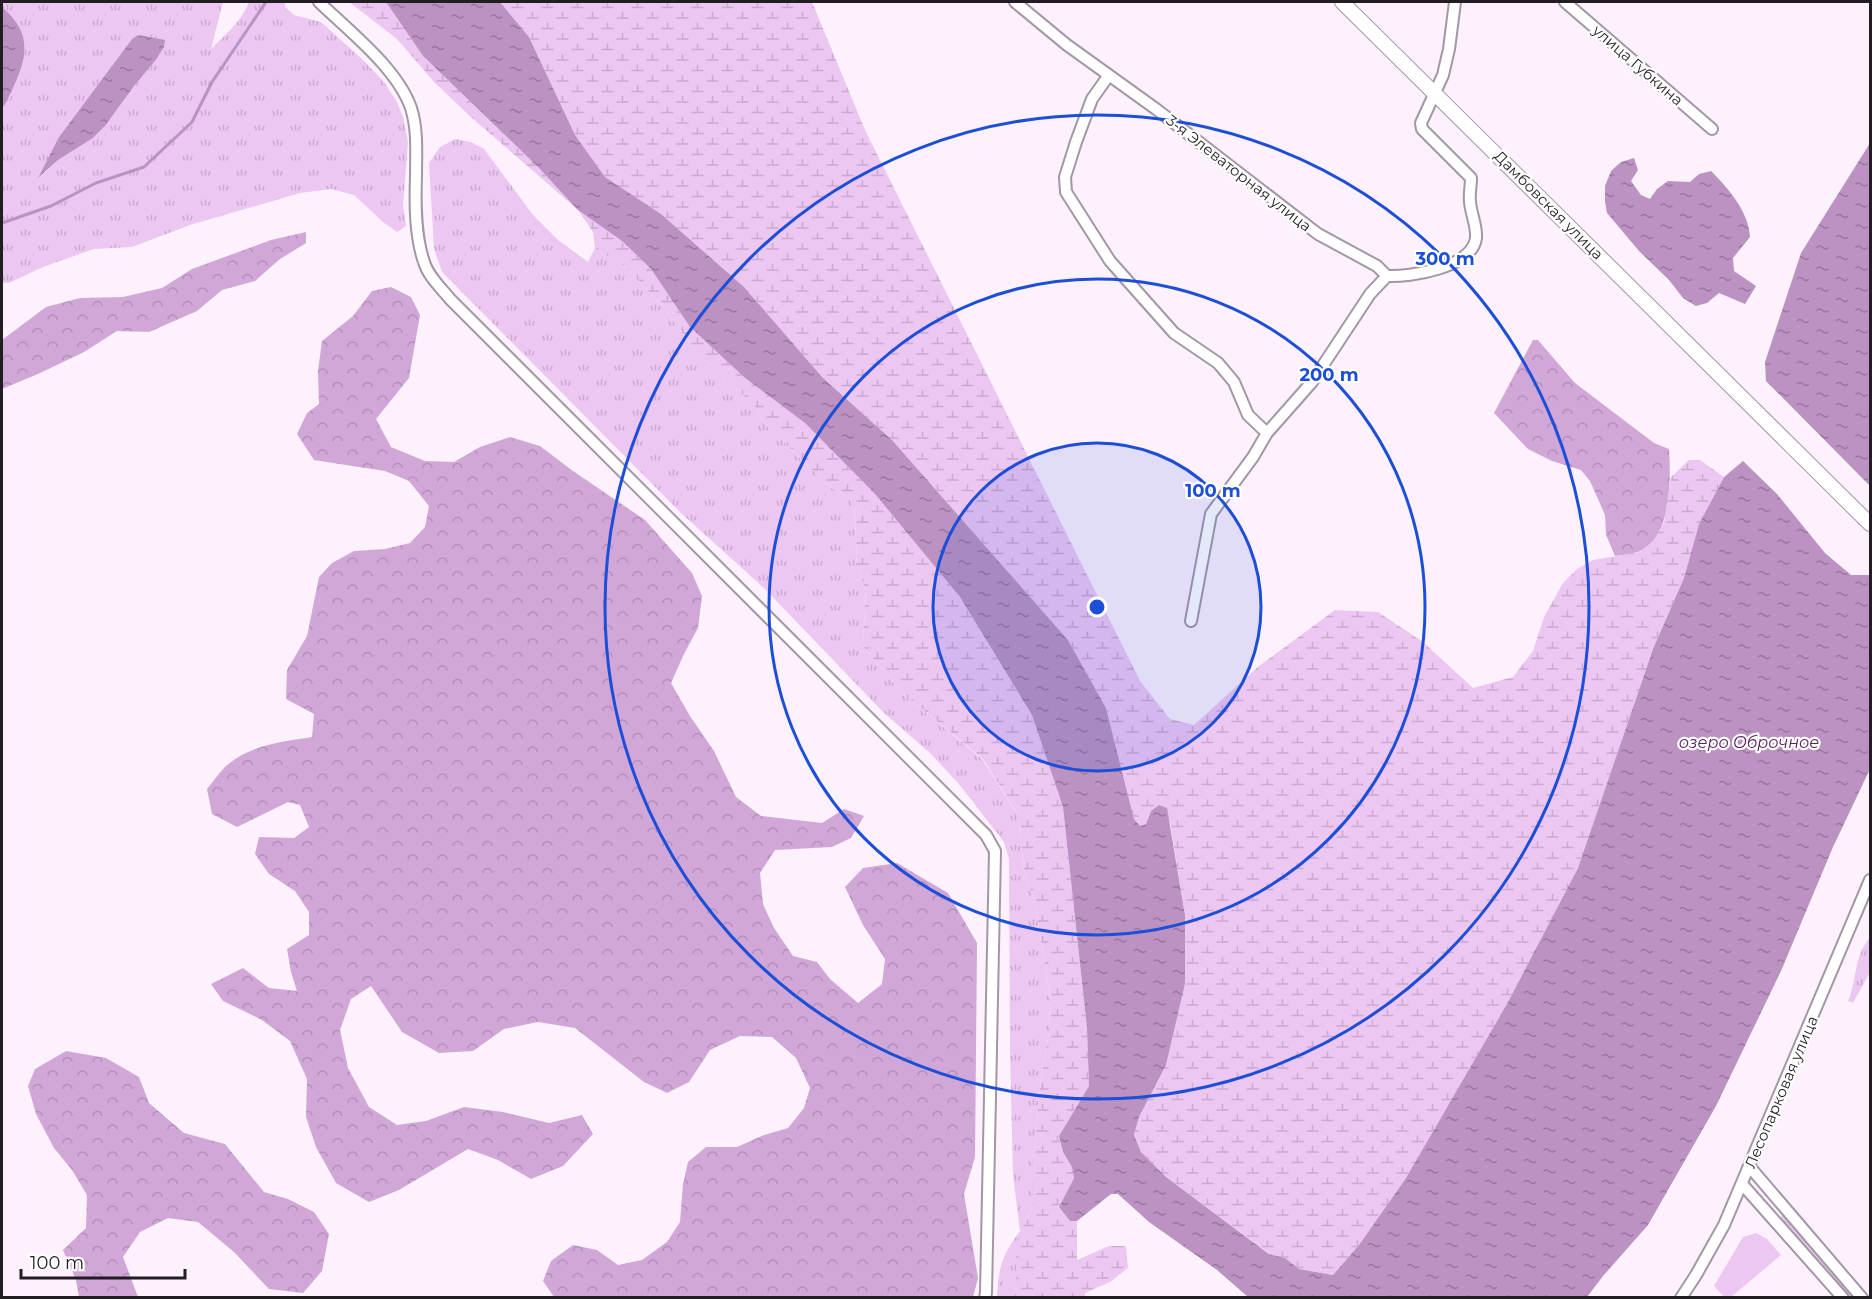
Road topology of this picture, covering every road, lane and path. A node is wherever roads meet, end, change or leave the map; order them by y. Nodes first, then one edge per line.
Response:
1 (319, 2) edge
2 (1015, 2) edge
3 (1342, 2) edge
4 (1455, 2) edge
5 (1565, 2) edge
6 (1109, 75) junction
7 (1436, 93) junction
8 (1712, 129) dead end
9 (1387, 276) junction
10 (1267, 433) junction
11 (1870, 524) edge
12 (1191, 621) dead end
13 (1870, 880) edge
14 (1749, 1166) junction
15 (1742, 1184) junction
16 (985, 1298) edge
17 (1681, 1298) edge
18 (1843, 1298) edge
19 (1862, 1298) edge

1 - 16 street
2 - 6 street, 3-я Элеваторная улица
3 - 7 main road, Дамбовская улица
4 - 7 street
5 - 8 street, улица Губкина
6 - 9 street, 3-я Элеваторная улица
6 - 10 street
7 - 9 street
7 - 11 main road, Дамбовская улица
9 - 10 street
10 - 12 street
13 - 14 street, Лесопарковая улица
14 - 15 street, Лесопарковая улица
14 - 19 street
15 - 17 street, Лесопарковая улица
15 - 18 street

